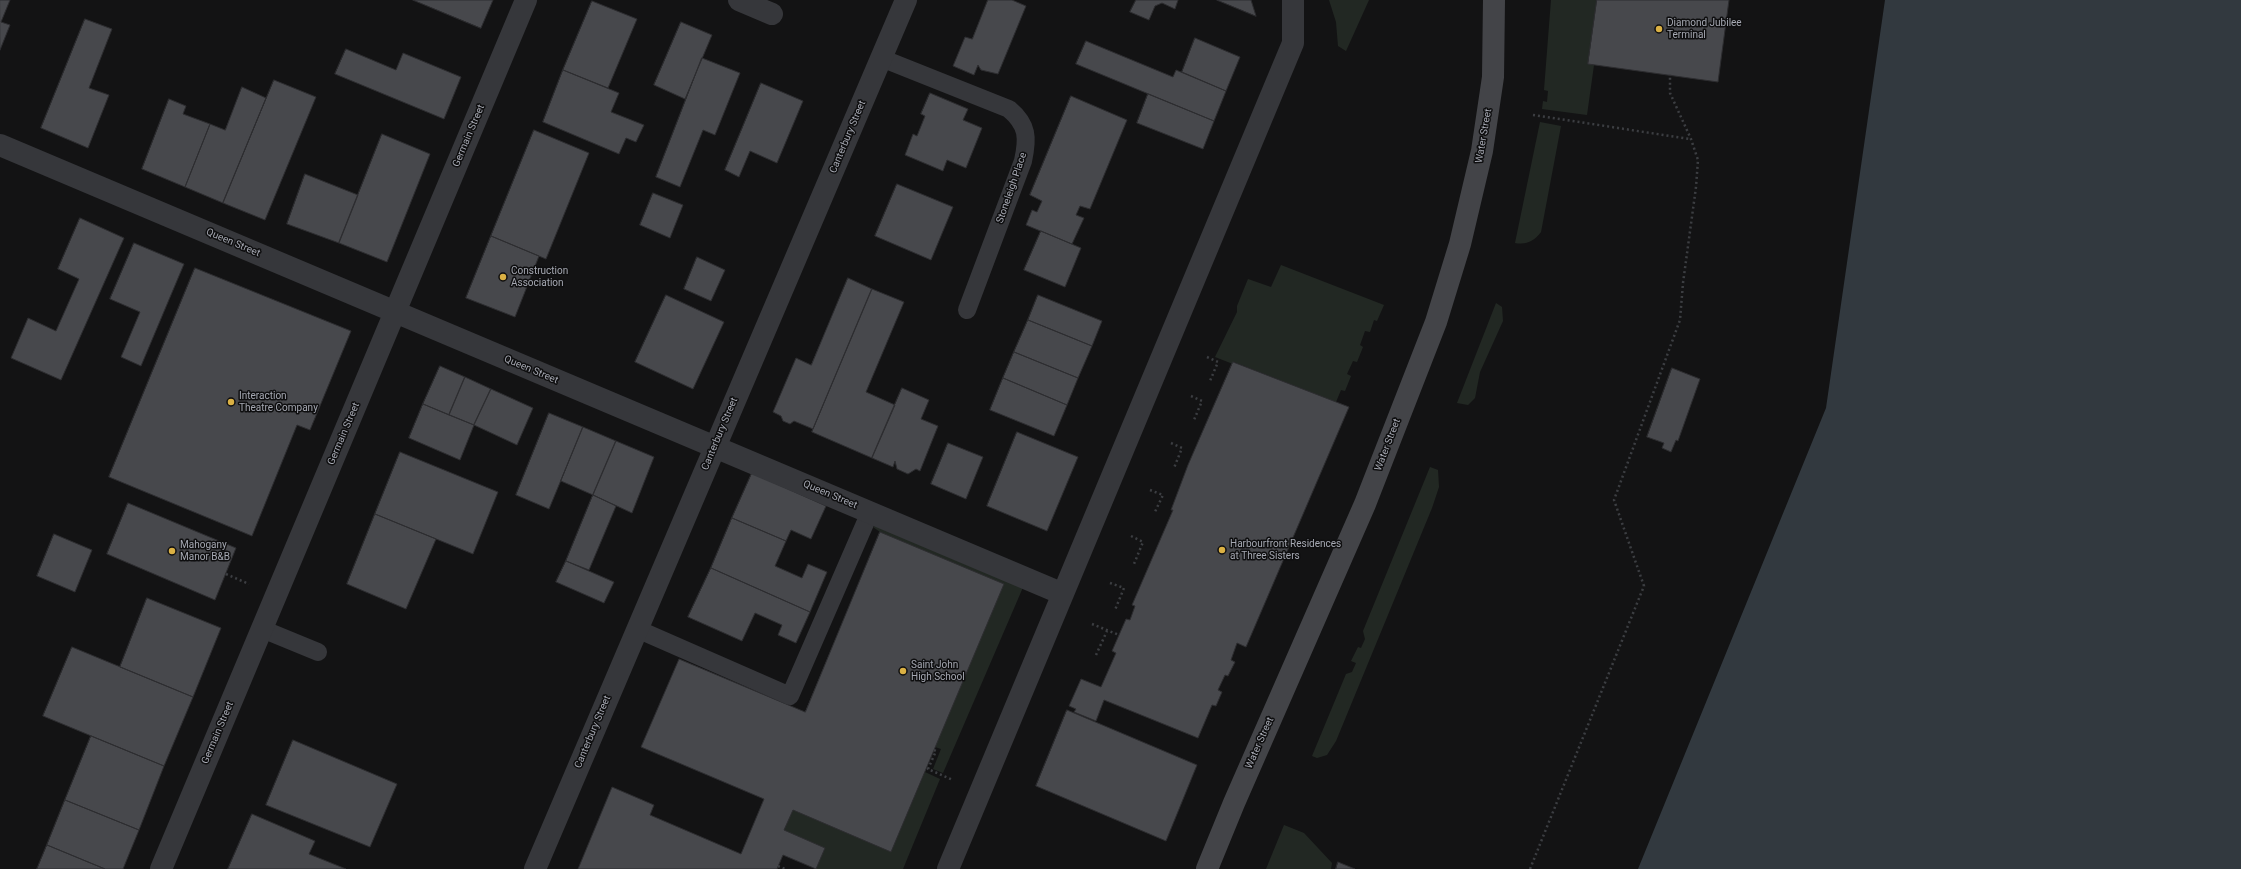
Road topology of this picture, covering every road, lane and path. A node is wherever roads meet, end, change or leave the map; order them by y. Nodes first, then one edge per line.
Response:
1 (526, 0) edge
2 (739, 0) edge
3 (906, 0) edge
4 (1294, 0) edge
5 (1494, 0) edge
6 (772, 14) dead end
7 (881, 58) junction
8 (1670, 74) dead end
9 (1533, 115) dead end
10 (1691, 139) junction
11 (0, 145) edge
12 (966, 310) dead end
13 (395, 312) junction
14 (1207, 357) dead end
15 (1210, 380) dead end
16 (1191, 396) dead end
17 (1194, 420) dead end
18 (1171, 443) dead end
19 (715, 447) junction
20 (1174, 468) dead end
21 (1150, 490) dead end
22 (870, 512) junction
23 (1154, 514) dead end
24 (1131, 536) dead end
25 (1134, 564) dead end
26 (1110, 583) dead end
27 (1063, 594) junction
28 (1115, 610) dead end
29 (1092, 624) dead end
30 (262, 629) junction
31 (637, 629) junction
32 (1107, 630) junction
33 (1119, 635) dead end
34 (318, 652) dead end
35 (1096, 655) dead end
36 (934, 750) dead end
37 (942, 775) dead end
38 (778, 866) dead end
39 (161, 869) edge
40 (535, 869) edge
41 (785, 869) edge
42 (948, 869) edge
43 (1207, 869) edge
44 (1530, 869) edge

1 - 13 street, Germain Street
2 - 6 street
3 - 7 street, Canterbury Street
4 - 27 street
5 - 43 main road, Water Street
7 - 12 lane, Stoneleigh Place
7 - 19 street, Canterbury Street
8 - 10 path
9 - 10 path
10 - 44 path
11 - 13 street, Queen Street
13 - 19 street, Queen Street
13 - 30 street, Germain Street
14 - 15 path
16 - 17 path
18 - 20 path
19 - 22 street, Queen Street
19 - 31 street, Canterbury Street
21 - 23 path
22 - 27 street, Queen Street
22 - 31 lane
24 - 25 path
26 - 28 path
27 - 42 street
29 - 32 path
30 - 34 lane
30 - 39 street, Germain Street
31 - 40 street, Canterbury Street
32 - 33 path
32 - 35 path
36 - 37 path
38 - 41 path

